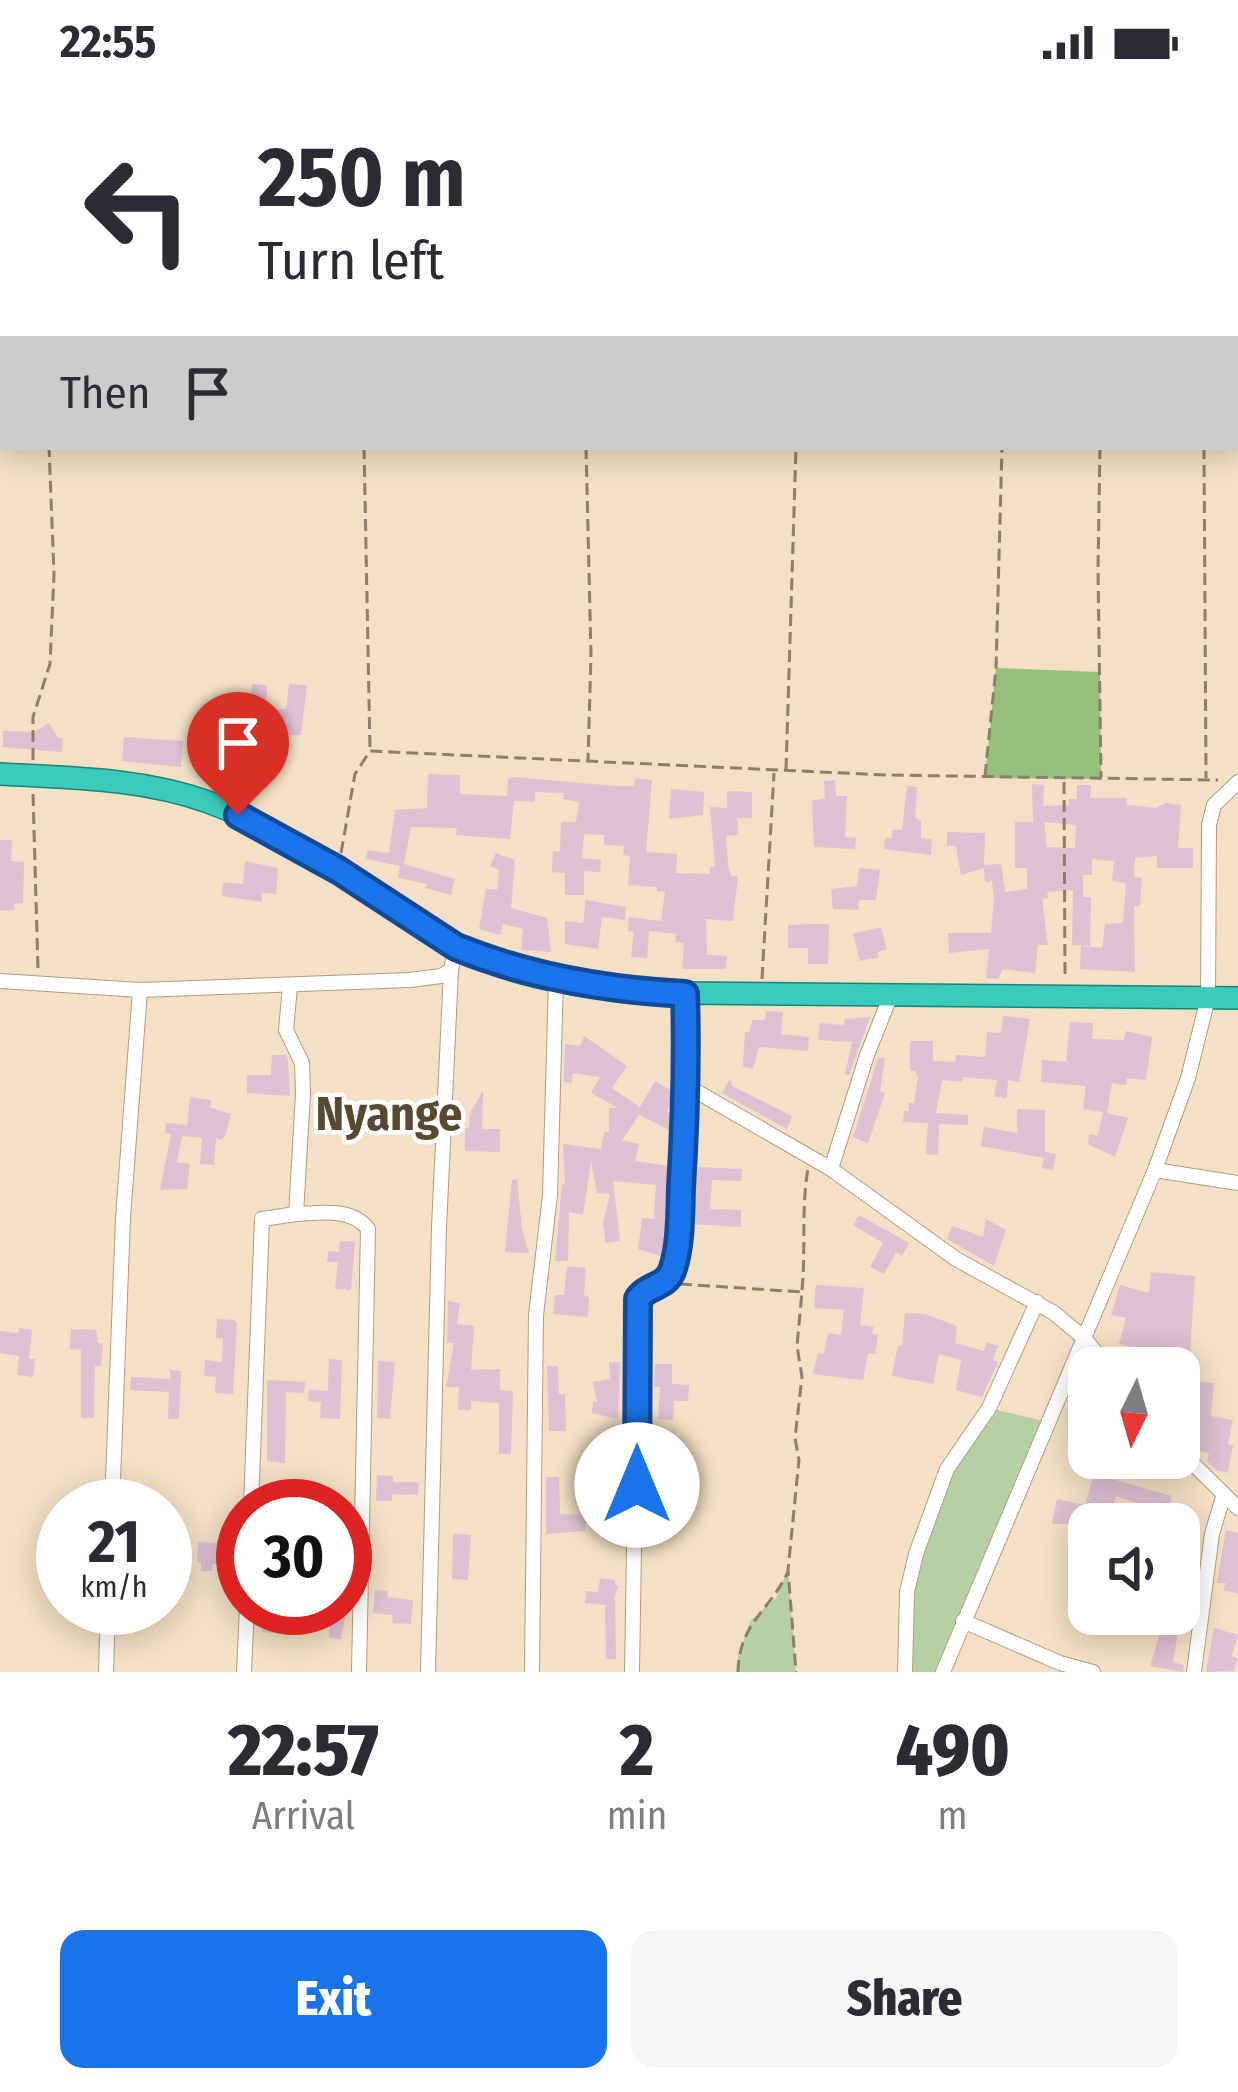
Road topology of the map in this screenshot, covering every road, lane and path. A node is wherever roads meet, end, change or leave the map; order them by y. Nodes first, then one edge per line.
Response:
1 (49, 450) edge
2 (364, 450) edge
3 (586, 450) edge
4 (796, 450) edge
5 (1002, 450) edge
6 (1100, 450) edge
7 (1204, 450) edge
8 (370, 751) junction
9 (588, 762) junction
10 (775, 771) junction
11 (786, 772) junction
12 (0, 774) edge
13 (33, 776) junction
14 (985, 778) junction
15 (1101, 779) junction
16 (1064, 780) junction
17 (1206, 780) junction
18 (1230, 781) edge
19 (338, 870) junction
20 (456, 947) junction
21 (451, 970) junction
22 (556, 978) junction
23 (0, 981) edge
24 (38, 983) junction
25 (290, 986) junction
26 (140, 990) junction
27 (685, 994) junction
28 (761, 994) junction
29 (891, 995) junction
30 (1064, 997) junction
31 (1208, 998) junction
32 (1238, 998) edge
33 (687, 1086) junction
34 (810, 1155) junction
35 (831, 1168) junction
36 (1155, 1170) junction
37 (1238, 1184) edge
38 (296, 1214) junction
39 (660, 1285) junction
40 (802, 1292) junction
41 (1036, 1303) junction
42 (1084, 1338) junction
43 (1092, 1347) edge
44 (1200, 1472) edge
45 (113, 1479) edge
46 (252, 1479) edge
47 (1223, 1497) junction
48 (1238, 1508) edge
49 (788, 1570) junction
50 (963, 1621) junction
51 (107, 1635) edge
52 (246, 1635) edge
53 (1059, 1667) edge
54 (106, 1672) edge
55 (244, 1672) edge
56 (359, 1672) edge
57 (428, 1672) edge
58 (532, 1672) edge
59 (632, 1672) edge
60 (738, 1672) edge
61 (796, 1672) edge
62 (905, 1672) edge
63 (943, 1672) edge
64 (1093, 1672) edge
65 (1194, 1672) edge

1 - 13 path
2 - 8 path
3 - 9 path
4 - 11 path
5 - 14 path
6 - 15 path
7 - 17 path
8 - 9 path
8 - 19 path
9 - 10 path
10 - 11 path
10 - 28 path
11 - 14 path
12 - 13 highway
13 - 19 highway
13 - 24 path
14 - 16 path
15 - 16 path
15 - 17 path
16 - 30 path
17 - 18 path
18 - 31 street
19 - 20 highway
20 - 21 street
20 - 22 highway
21 - 25 street
21 - 57 street
22 - 27 highway
22 - 58 street
23 - 24 street
24 - 26 street
25 - 26 street
25 - 38 street
26 - 45 street
27 - 28 highway
27 - 33 street
28 - 29 highway
29 - 30 highway
29 - 35 street
30 - 31 highway
31 - 32 highway
31 - 36 street
33 - 34 street
33 - 39 street
34 - 35 street
34 - 40 path
35 - 41 street
36 - 37 street
36 - 42 street
38 - 46 street
38 - 56 street
39 - 40 path
39 - 59 street
40 - 49 path
41 - 42 street
41 - 62 street
42 - 43 street
42 - 50 street
44 - 47 street
47 - 48 street
47 - 65 street
49 - 60 path
49 - 61 path
50 - 53 street
50 - 63 street
51 - 54 street
52 - 55 street
53 - 64 street

